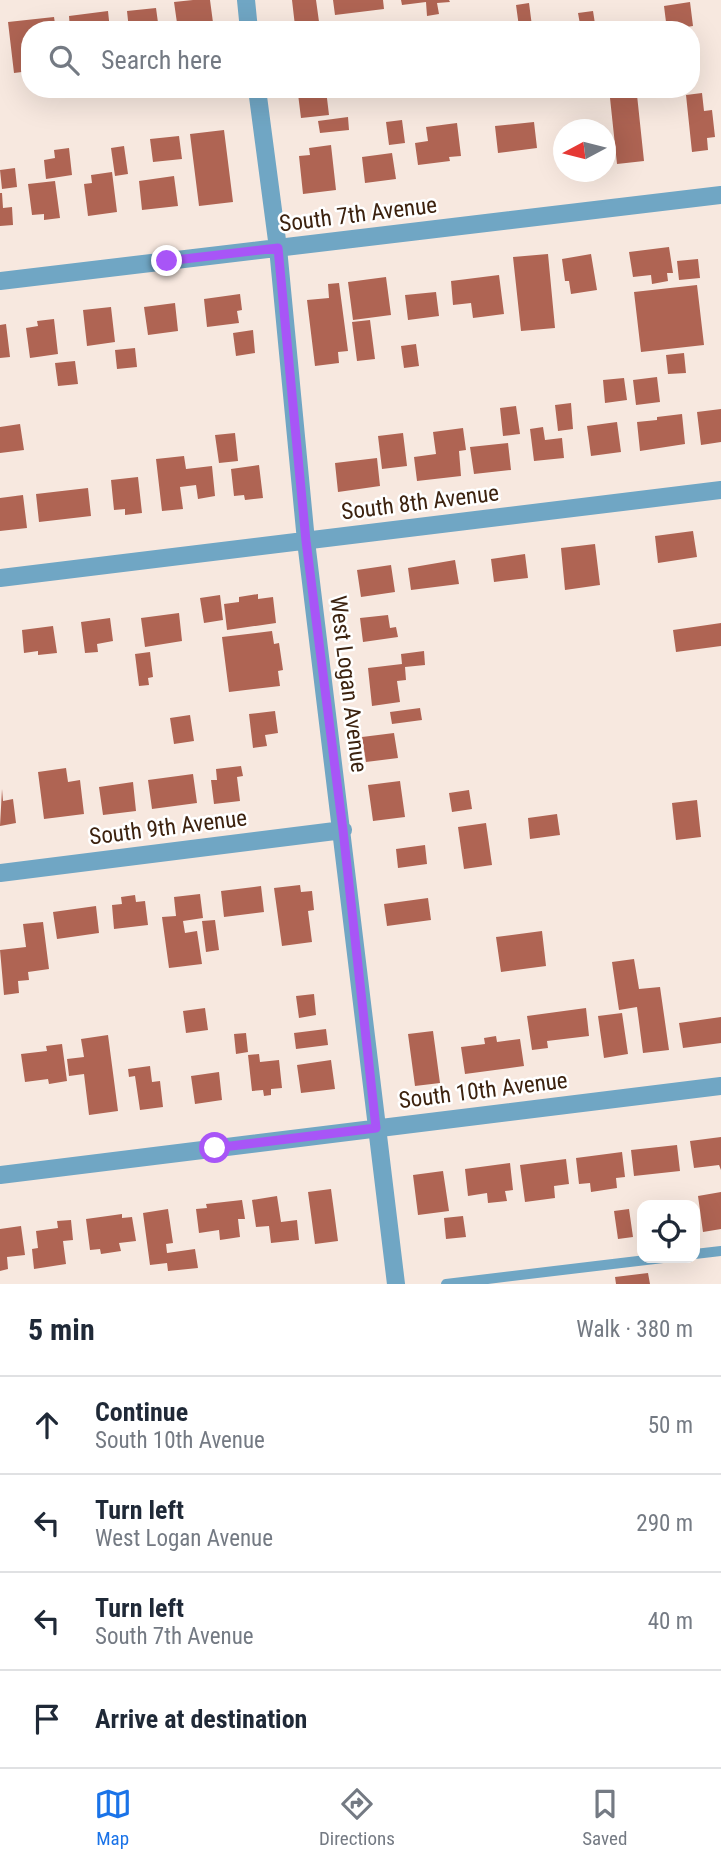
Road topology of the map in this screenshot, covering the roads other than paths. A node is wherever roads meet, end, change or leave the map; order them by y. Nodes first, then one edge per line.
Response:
1 (246, 0) edge
2 (249, 21) edge
3 (258, 98) edge
4 (721, 195) edge
5 (278, 248) junction
6 (0, 281) edge
7 (721, 490) edge
8 (306, 541) junction
9 (0, 578) edge
10 (343, 830) junction
11 (0, 873) edge
12 (721, 1086) edge
13 (376, 1128) junction
14 (0, 1175) edge
15 (721, 1251) edge
16 (700, 1253) edge
17 (637, 1261) edge
18 (396, 1284) edge
19 (446, 1284) edge

1 - 2 street
3 - 5 street, West Logan Avenue
4 - 5 street, South 7th Avenue
5 - 6 street, South 7th Avenue
5 - 8 street, West Logan Avenue
7 - 8 street, South 8th Avenue
8 - 9 street, South 8th Avenue
8 - 10 street, West Logan Avenue
10 - 11 street, South 9th Avenue
10 - 13 street, West Logan Avenue
12 - 13 street, South 10th Avenue
13 - 14 street, South 10th Avenue
13 - 18 street, West Logan Avenue
15 - 16 lane
17 - 19 lane

